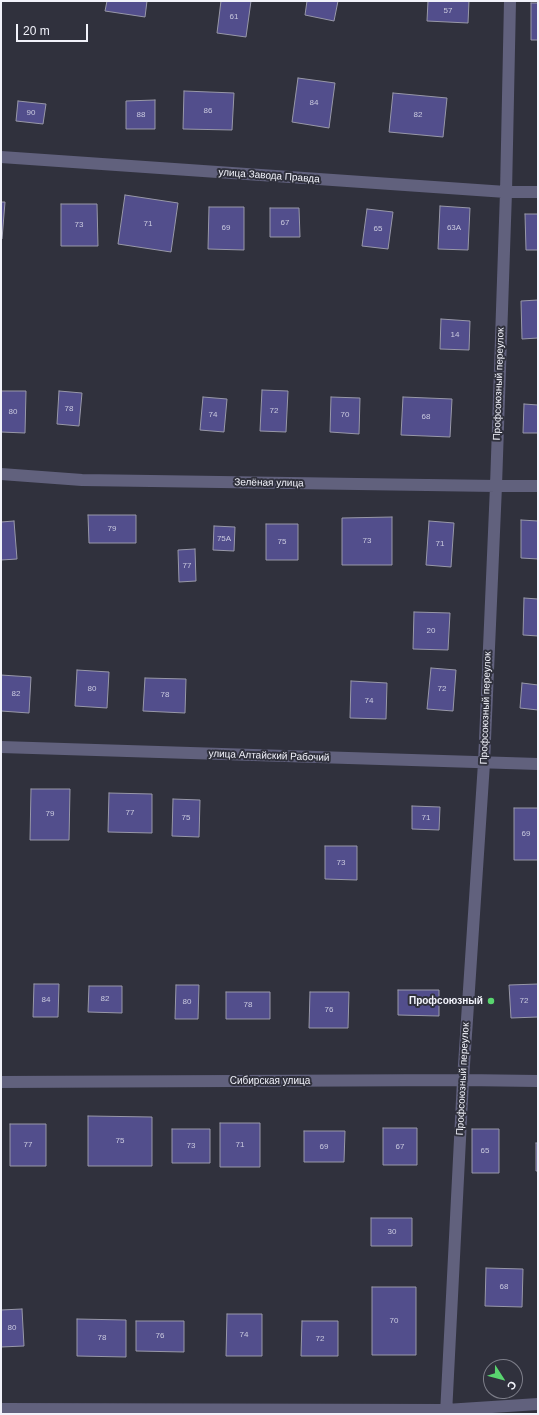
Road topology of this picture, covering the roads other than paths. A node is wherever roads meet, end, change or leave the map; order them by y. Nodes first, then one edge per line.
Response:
1 (510, 1) edge
2 (1, 157) edge
3 (506, 192) junction
4 (538, 192) edge
5 (1, 474) edge
6 (496, 486) junction
7 (538, 486) edge
8 (1, 747) edge
9 (484, 763) junction
10 (538, 764) edge
11 (463, 1080) junction
12 (538, 1081) edge
13 (1, 1082) edge
14 (538, 1404) edge
15 (1, 1410) edge
16 (446, 1412) edge

1 - 3 street, Профсоюзный переулок
2 - 3 street, улица Завода Правда
3 - 4 street, улица Завода Правда
3 - 6 street, Профсоюзный переулок
5 - 6 street, Зелёная улица
6 - 7 street, Зелёная улица
6 - 9 street, Профсоюзный переулок
8 - 9 street, улица Алтайский Рабочий
9 - 10 street, улица Алтайский Рабочий
9 - 11 street, Профсоюзный переулок
11 - 12 street, Сибирская улица
11 - 13 street, Сибирская улица
11 - 16 street, Профсоюзный переулок
14 - 16 street
15 - 16 street

